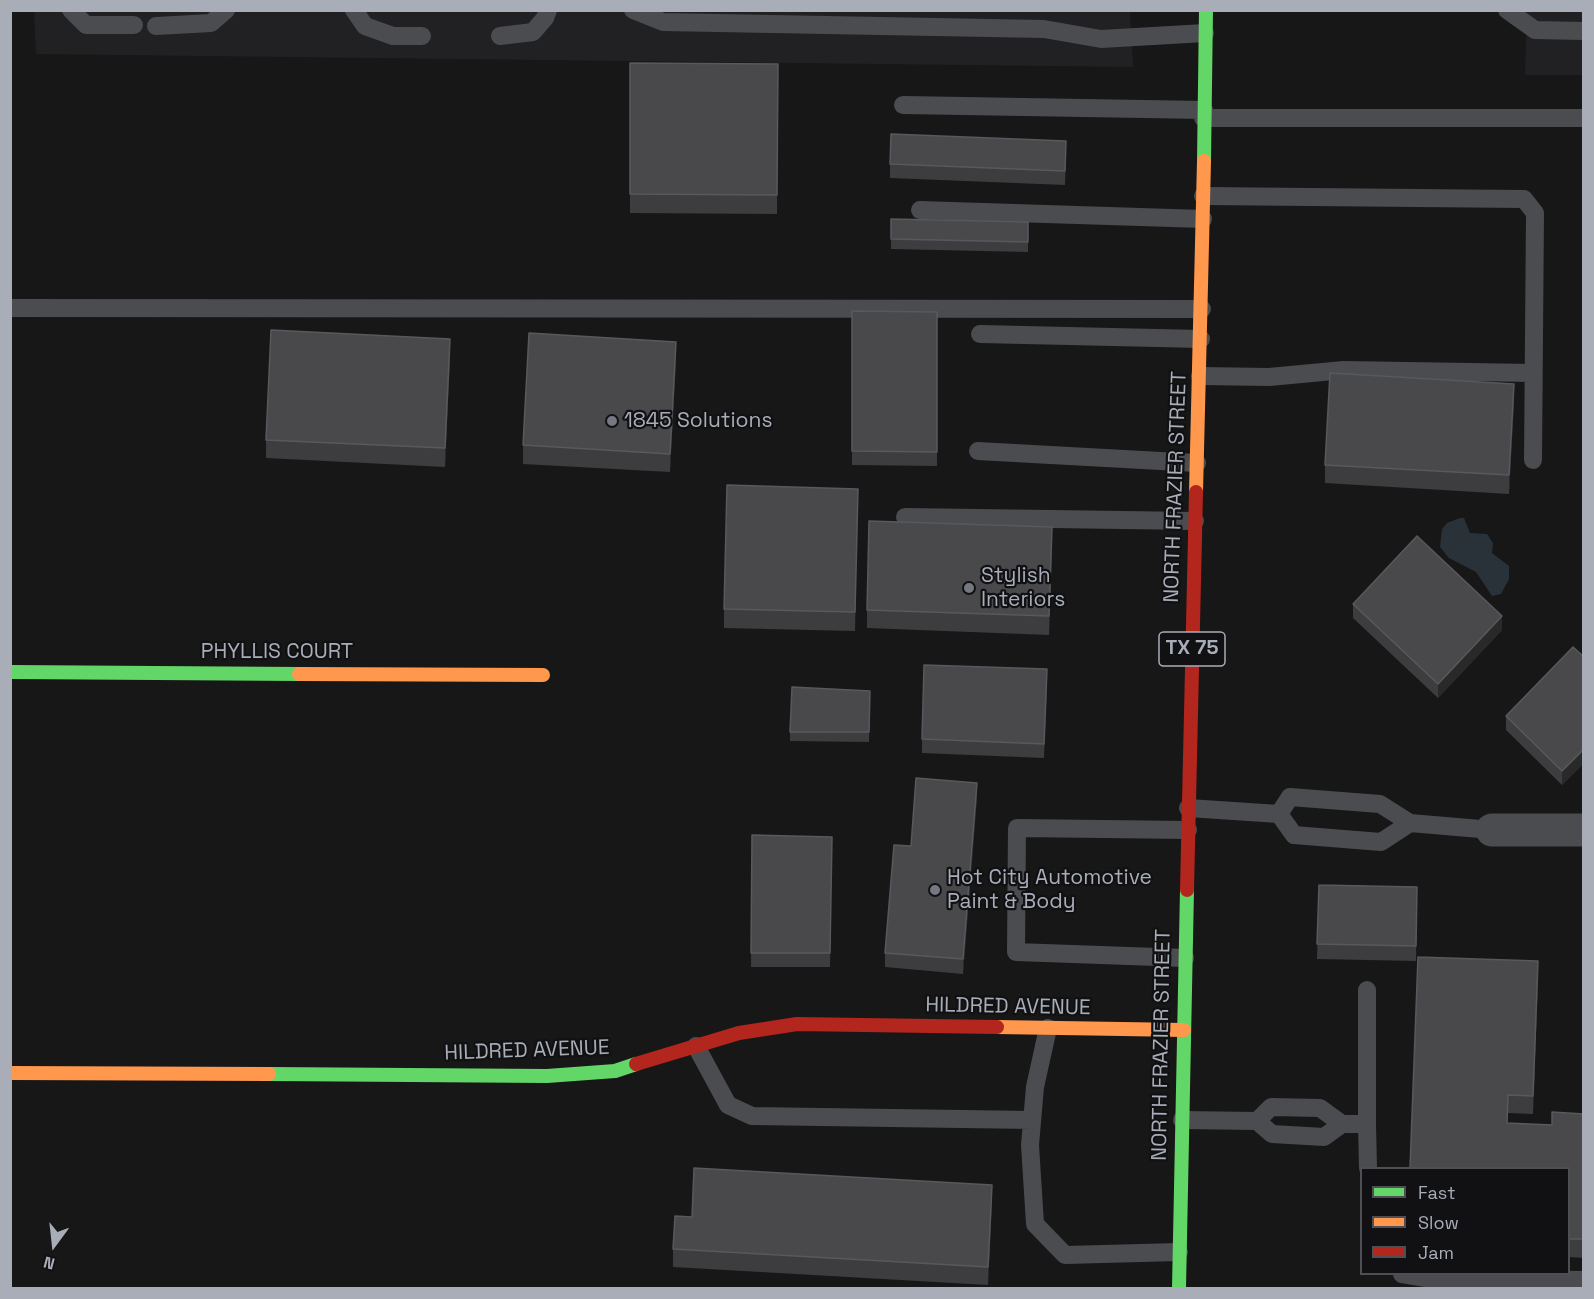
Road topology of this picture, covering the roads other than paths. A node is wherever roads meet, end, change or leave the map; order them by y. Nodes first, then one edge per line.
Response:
1 (71, 10) edge
2 (226, 10) edge
3 (354, 10) edge
4 (548, 10) edge
5 (633, 10) edge
6 (1206, 10) edge
7 (1507, 10) edge
8 (134, 25) dead end
9 (156, 26) dead end
10 (1584, 31) edge
11 (1205, 33) junction
12 (422, 36) dead end
13 (500, 36) dead end
14 (903, 105) dead end
15 (1204, 114) junction
16 (1584, 118) edge
17 (1203, 196) junction
18 (920, 210) dead end
19 (1203, 219) junction
20 (10, 308) edge
21 (1202, 309) junction
22 (980, 334) dead end
23 (1201, 339) junction
24 (1533, 373) junction
25 (1200, 376) junction
26 (978, 451) dead end
27 (1533, 460) dead end
28 (1197, 463) junction
29 (905, 517) dead end
30 (1196, 521) junction
31 (10, 672) edge
32 (543, 675) dead end
33 (1188, 808) junction
34 (1279, 814) junction
35 (1410, 823) junction
36 (1188, 830) junction
37 (1492, 830) joint
38 (1584, 830) edge
39 (1185, 958) junction
40 (1367, 990) dead end
41 (1048, 1028) junction
42 (1184, 1030) junction
43 (696, 1046) junction
44 (10, 1073) edge
45 (1032, 1120) junction
46 (1182, 1120) junction
47 (1257, 1121) junction
48 (1342, 1124) junction
49 (1367, 1124) junction
50 (1368, 1167) edge
51 (1179, 1252) junction
52 (1408, 1275) edge
53 (1584, 1280) edge
54 (1179, 1288) edge

1 - 8 lane
2 - 9 lane
3 - 12 lane
4 - 13 lane
5 - 11 lane
6 - 11 street, NORTH FRAZIER STREET / TX 75
7 - 10 lane
11 - 15 street, NORTH FRAZIER STREET / TX 75
14 - 15 lane
15 - 16 lane
15 - 17 street, NORTH FRAZIER STREET / TX 75
17 - 19 street, NORTH FRAZIER STREET / TX 75
17 - 24 lane
18 - 19 lane
19 - 21 street, NORTH FRAZIER STREET / TX 75
20 - 21 lane
21 - 23 street, NORTH FRAZIER STREET / TX 75
22 - 23 lane
23 - 25 street, NORTH FRAZIER STREET / TX 75
24 - 25 lane
24 - 27 lane
25 - 28 street, NORTH FRAZIER STREET / TX 75
26 - 28 lane
28 - 30 street, NORTH FRAZIER STREET / TX 75
29 - 30 lane
30 - 33 street, NORTH FRAZIER STREET / TX 75
31 - 32 street, PHYLLIS COURT
33 - 34 lane
33 - 36 street, NORTH FRAZIER STREET / TX 75
34 - 35 lane
34 - 35 lane
35 - 37 lane
36 - 39 street, NORTH FRAZIER STREET / TX 75
36 - 39 lane
37 - 38 street
39 - 42 street, NORTH FRAZIER STREET / TX 75
40 - 49 lane
41 - 42 street, HILDRED AVENUE
41 - 43 street, HILDRED AVENUE
41 - 45 lane
42 - 46 street, NORTH FRAZIER STREET / TX 75
43 - 44 street, HILDRED AVENUE
43 - 45 lane
45 - 51 lane
46 - 47 lane
46 - 51 street, NORTH FRAZIER STREET / TX 75
47 - 48 lane
47 - 48 lane
48 - 49 lane
49 - 50 lane
51 - 54 street, NORTH FRAZIER STREET / TX 75
52 - 53 lane

